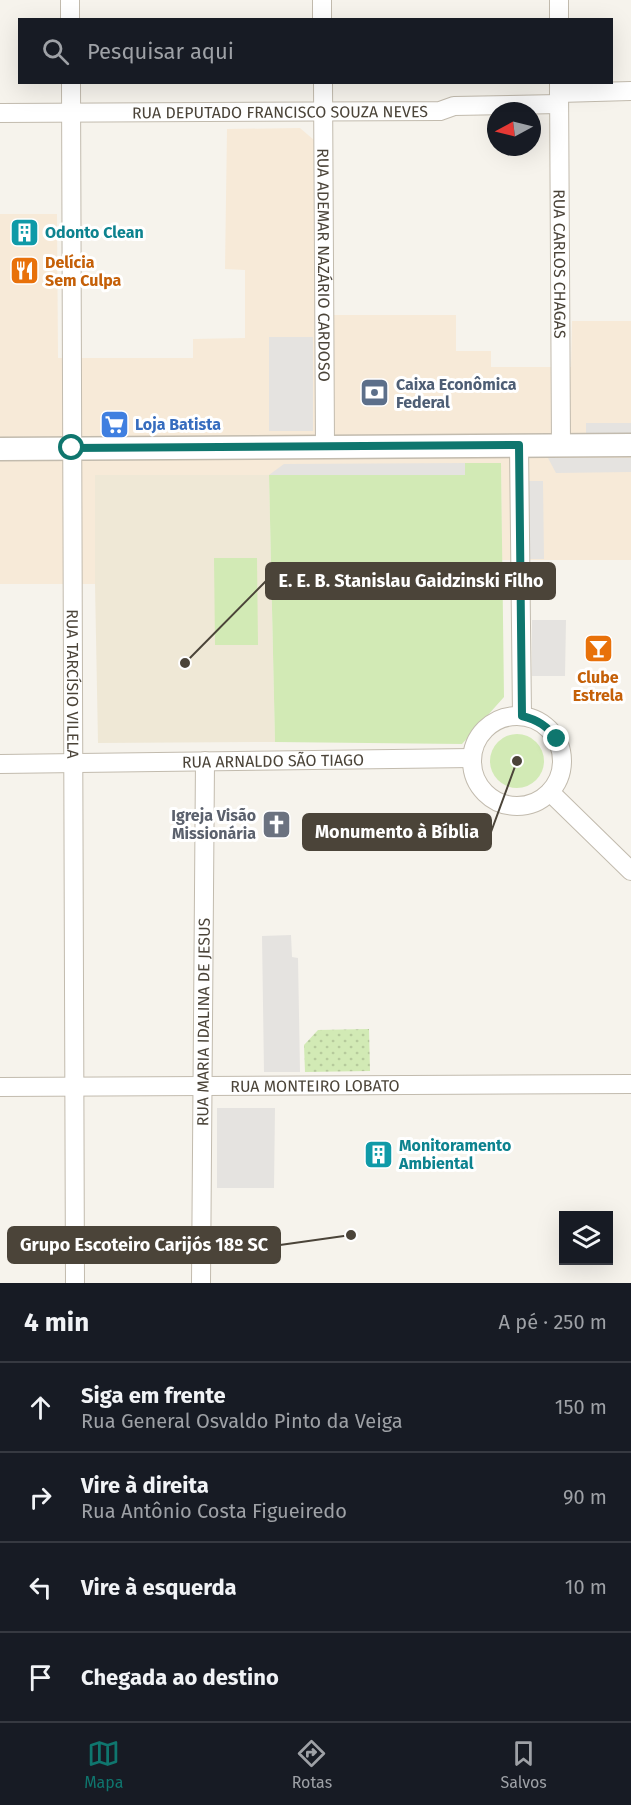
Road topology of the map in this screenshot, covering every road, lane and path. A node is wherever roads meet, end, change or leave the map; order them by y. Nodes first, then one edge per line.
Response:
1 (70, 0) edge
2 (322, 0) edge
3 (559, 0) edge
4 (70, 18) edge
5 (322, 18) edge
6 (559, 18) edge
7 (71, 84) edge
8 (323, 84) edge
9 (631, 91) edge
10 (559, 93) edge
11 (323, 112) junction
12 (0, 113) edge
13 (71, 113) junction
14 (519, 445) junction
15 (561, 445) junction
16 (631, 445) edge
17 (325, 447) junction
18 (0, 448) edge
19 (72, 448) junction
20 (522, 716) junction
21 (472, 758) junction
22 (205, 761) junction
23 (74, 763) junction
24 (0, 764) edge
25 (550, 792) junction
26 (631, 871) edge
27 (631, 1084) edge
28 (202, 1086) junction
29 (0, 1087) edge
30 (74, 1087) junction
31 (75, 1283) edge
32 (201, 1283) edge

1 - 4 street
2 - 5 street
3 - 6 street
7 - 13 street, RUA TARCÍSIO VILELA
8 - 11 street, RUA ADEMAR NAZÁRIO CARDOSO
9 - 10 street, RUA DEPUTADO FRANCISCO SOUZA NEVES
10 - 11 street, RUA DEPUTADO FRANCISCO SOUZA NEVES
10 - 15 street, RUA CARLOS CHAGAS
11 - 13 street, RUA DEPUTADO FRANCISCO SOUZA NEVES
11 - 17 street, RUA ADEMAR NAZÁRIO CARDOSO
12 - 13 street, RUA DEPUTADO FRANCISCO SOUZA NEVES
13 - 19 street, RUA TARCÍSIO VILELA
14 - 15 street
14 - 17 street
14 - 20 street
15 - 16 street
17 - 19 street
18 - 19 street
19 - 23 street, RUA TARCÍSIO VILELA
20 - 21 street
20 - 25 street
21 - 22 street, RUA ARNALDO SÃO TIAGO
21 - 25 street
22 - 23 street, RUA ARNALDO SÃO TIAGO
22 - 28 street, RUA MARIA IDALINA DE JESUS
23 - 24 street, RUA ARNALDO SÃO TIAGO
23 - 30 street, RUA TARCÍSIO VILELA
25 - 26 street
27 - 28 street, RUA MONTEIRO LOBATO
28 - 30 street, RUA MONTEIRO LOBATO
28 - 32 street, RUA MARIA IDALINA DE JESUS
29 - 30 street, RUA MONTEIRO LOBATO
30 - 31 street, RUA TARCÍSIO VILELA

